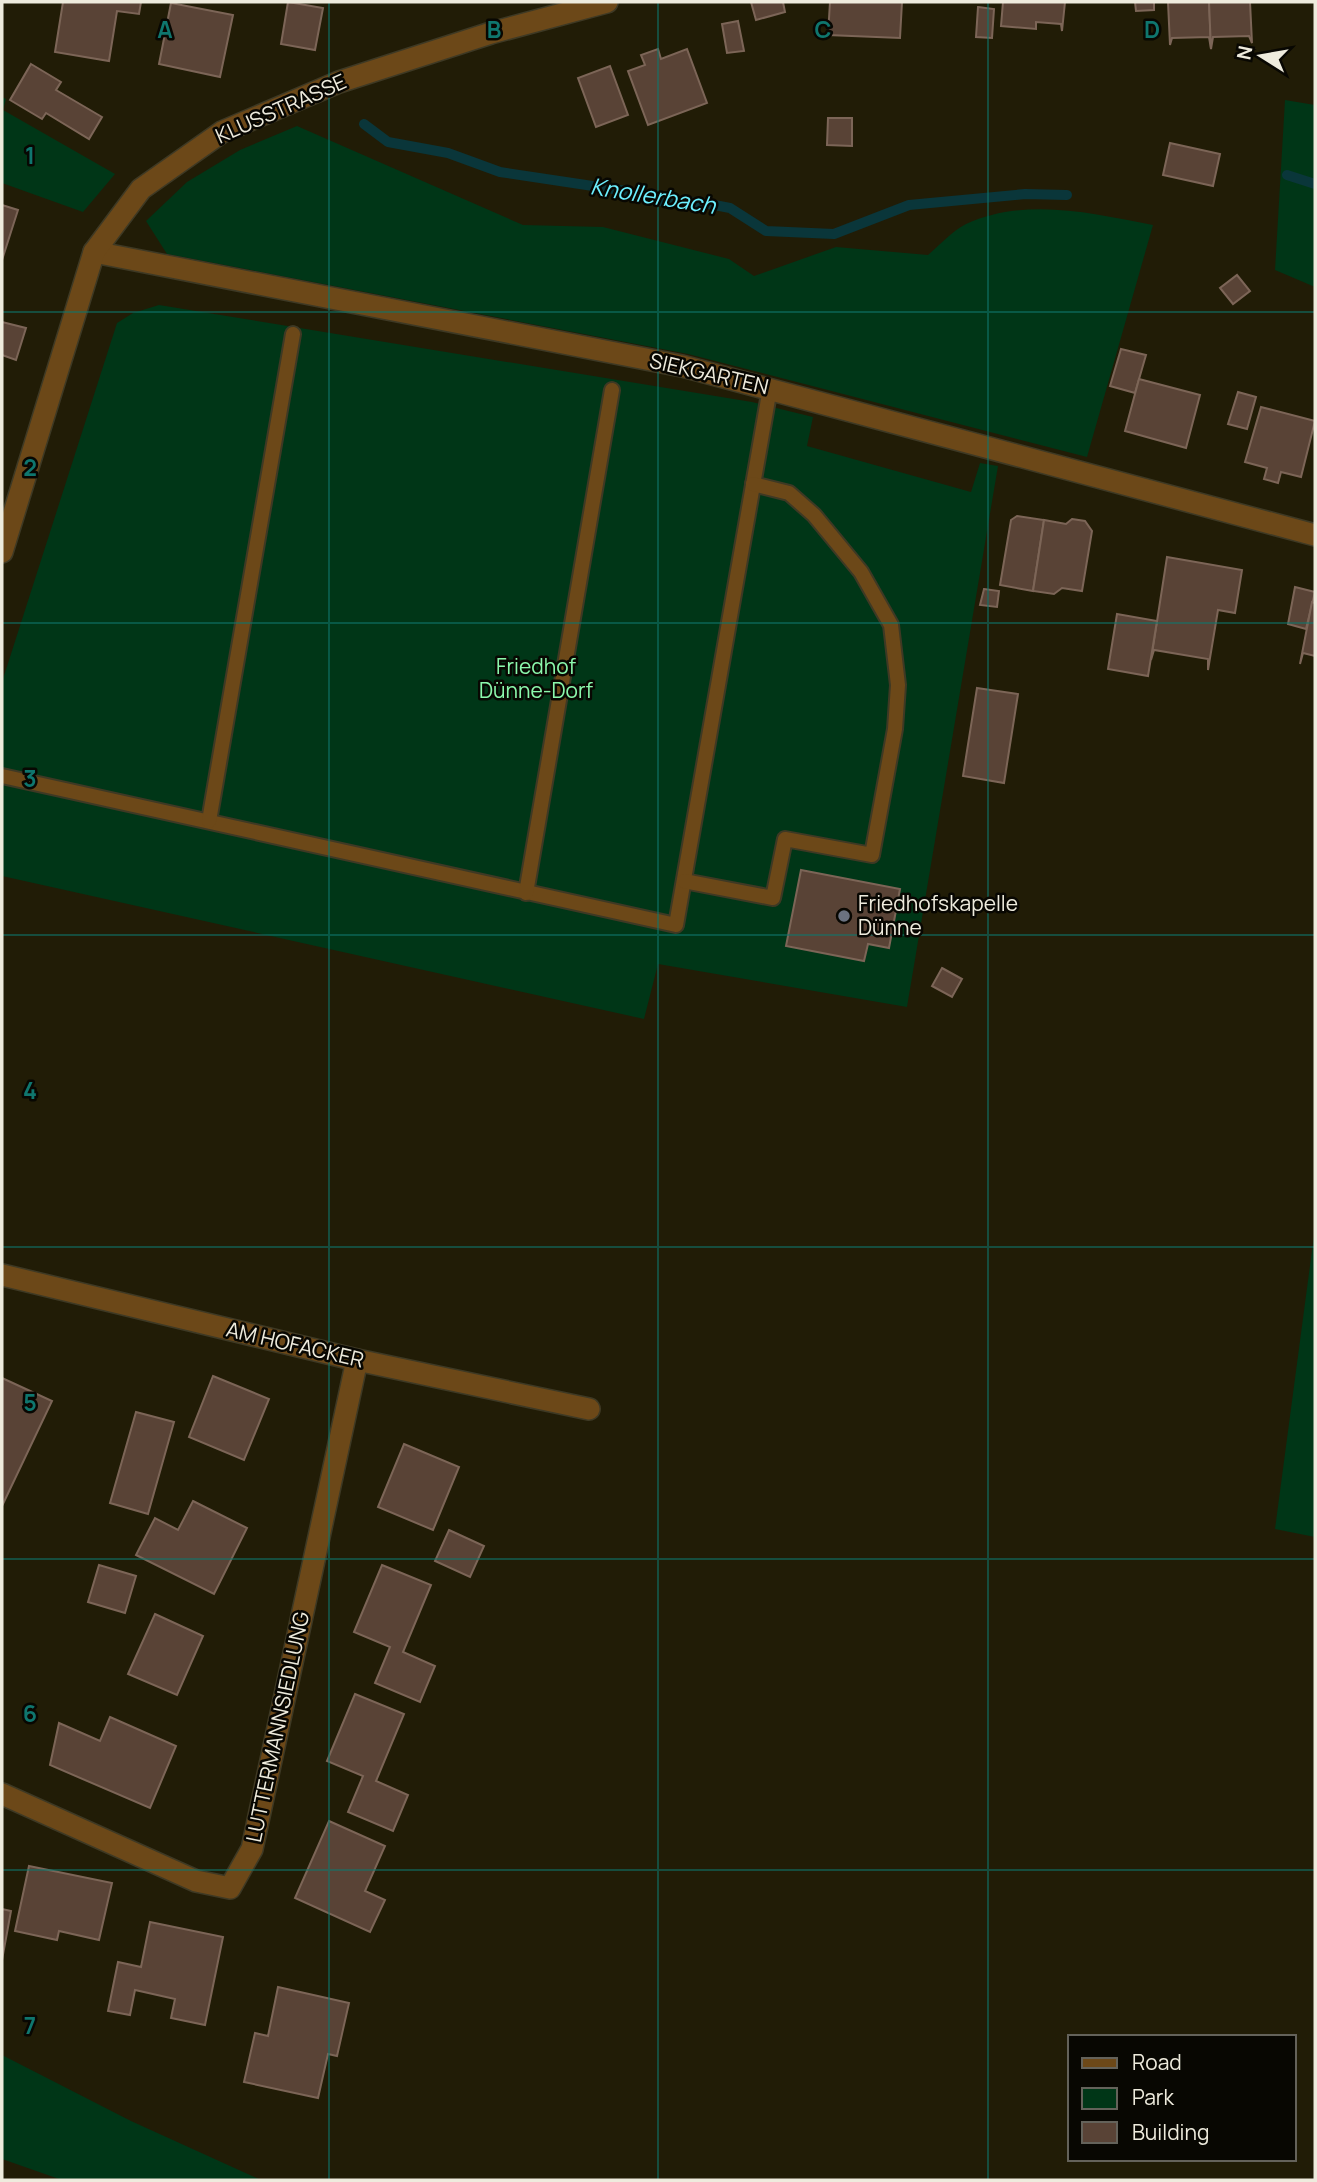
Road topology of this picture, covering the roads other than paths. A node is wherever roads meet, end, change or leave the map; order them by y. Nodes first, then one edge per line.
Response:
1 (607, 2) edge
2 (94, 251) junction
3 (293, 334) dead end
4 (770, 388) junction
5 (612, 390) dead end
6 (753, 484) junction
7 (1315, 535) edge
8 (2, 551) edge
9 (2, 776) edge
10 (209, 821) junction
11 (684, 881) junction
12 (526, 893) junction
13 (2, 1275) edge
14 (357, 1360) junction
15 (589, 1409) dead end
16 (2, 1794) edge

1 - 2 street, KLUSSTRASSE
2 - 4 street, SIEKGARTEN
2 - 8 street, KLUSSTRASSE
3 - 10 lane
4 - 6 lane
4 - 7 street, SIEKGARTEN
5 - 12 lane
6 - 11 lane
6 - 11 lane
9 - 10 lane
10 - 12 lane
11 - 12 lane
13 - 14 street, AM HOFACKER
14 - 15 street, AM HOFACKER
14 - 16 street, LUTTERMANNSIEDLUNG

